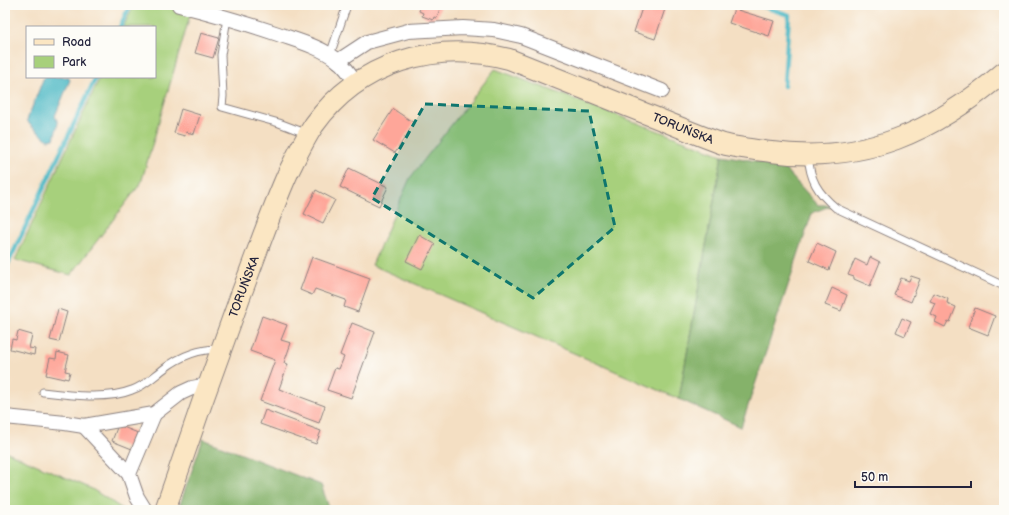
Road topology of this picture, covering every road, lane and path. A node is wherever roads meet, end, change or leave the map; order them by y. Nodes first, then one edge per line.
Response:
1 (178, 5) edge
2 (347, 5) edge
3 (227, 18) junction
4 (334, 58) junction
5 (1004, 72) edge
6 (356, 83) junction
7 (662, 91) dead end
8 (309, 134) junction
9 (808, 155) junction
10 (1004, 286) edge
11 (221, 349) junction
12 (208, 385) junction
13 (43, 392) dead end
14 (154, 414) junction
15 (5, 417) edge
16 (84, 426) junction
17 (129, 474) junction
18 (145, 510) edge
19 (165, 510) edge

1 - 3 street
2 - 4 lane
3 - 4 street
3 - 8 lane
4 - 6 street
4 - 7 street
5 - 9 street, TORUŃSKA
6 - 8 street, TORUŃSKA
6 - 9 street, TORUŃSKA
8 - 11 street, TORUŃSKA
9 - 10 lane
11 - 12 street, TORUŃSKA
11 - 13 lane
12 - 14 street
12 - 19 street, TORUŃSKA
14 - 16 street
14 - 17 street
15 - 16 street
16 - 17 street
17 - 18 street

